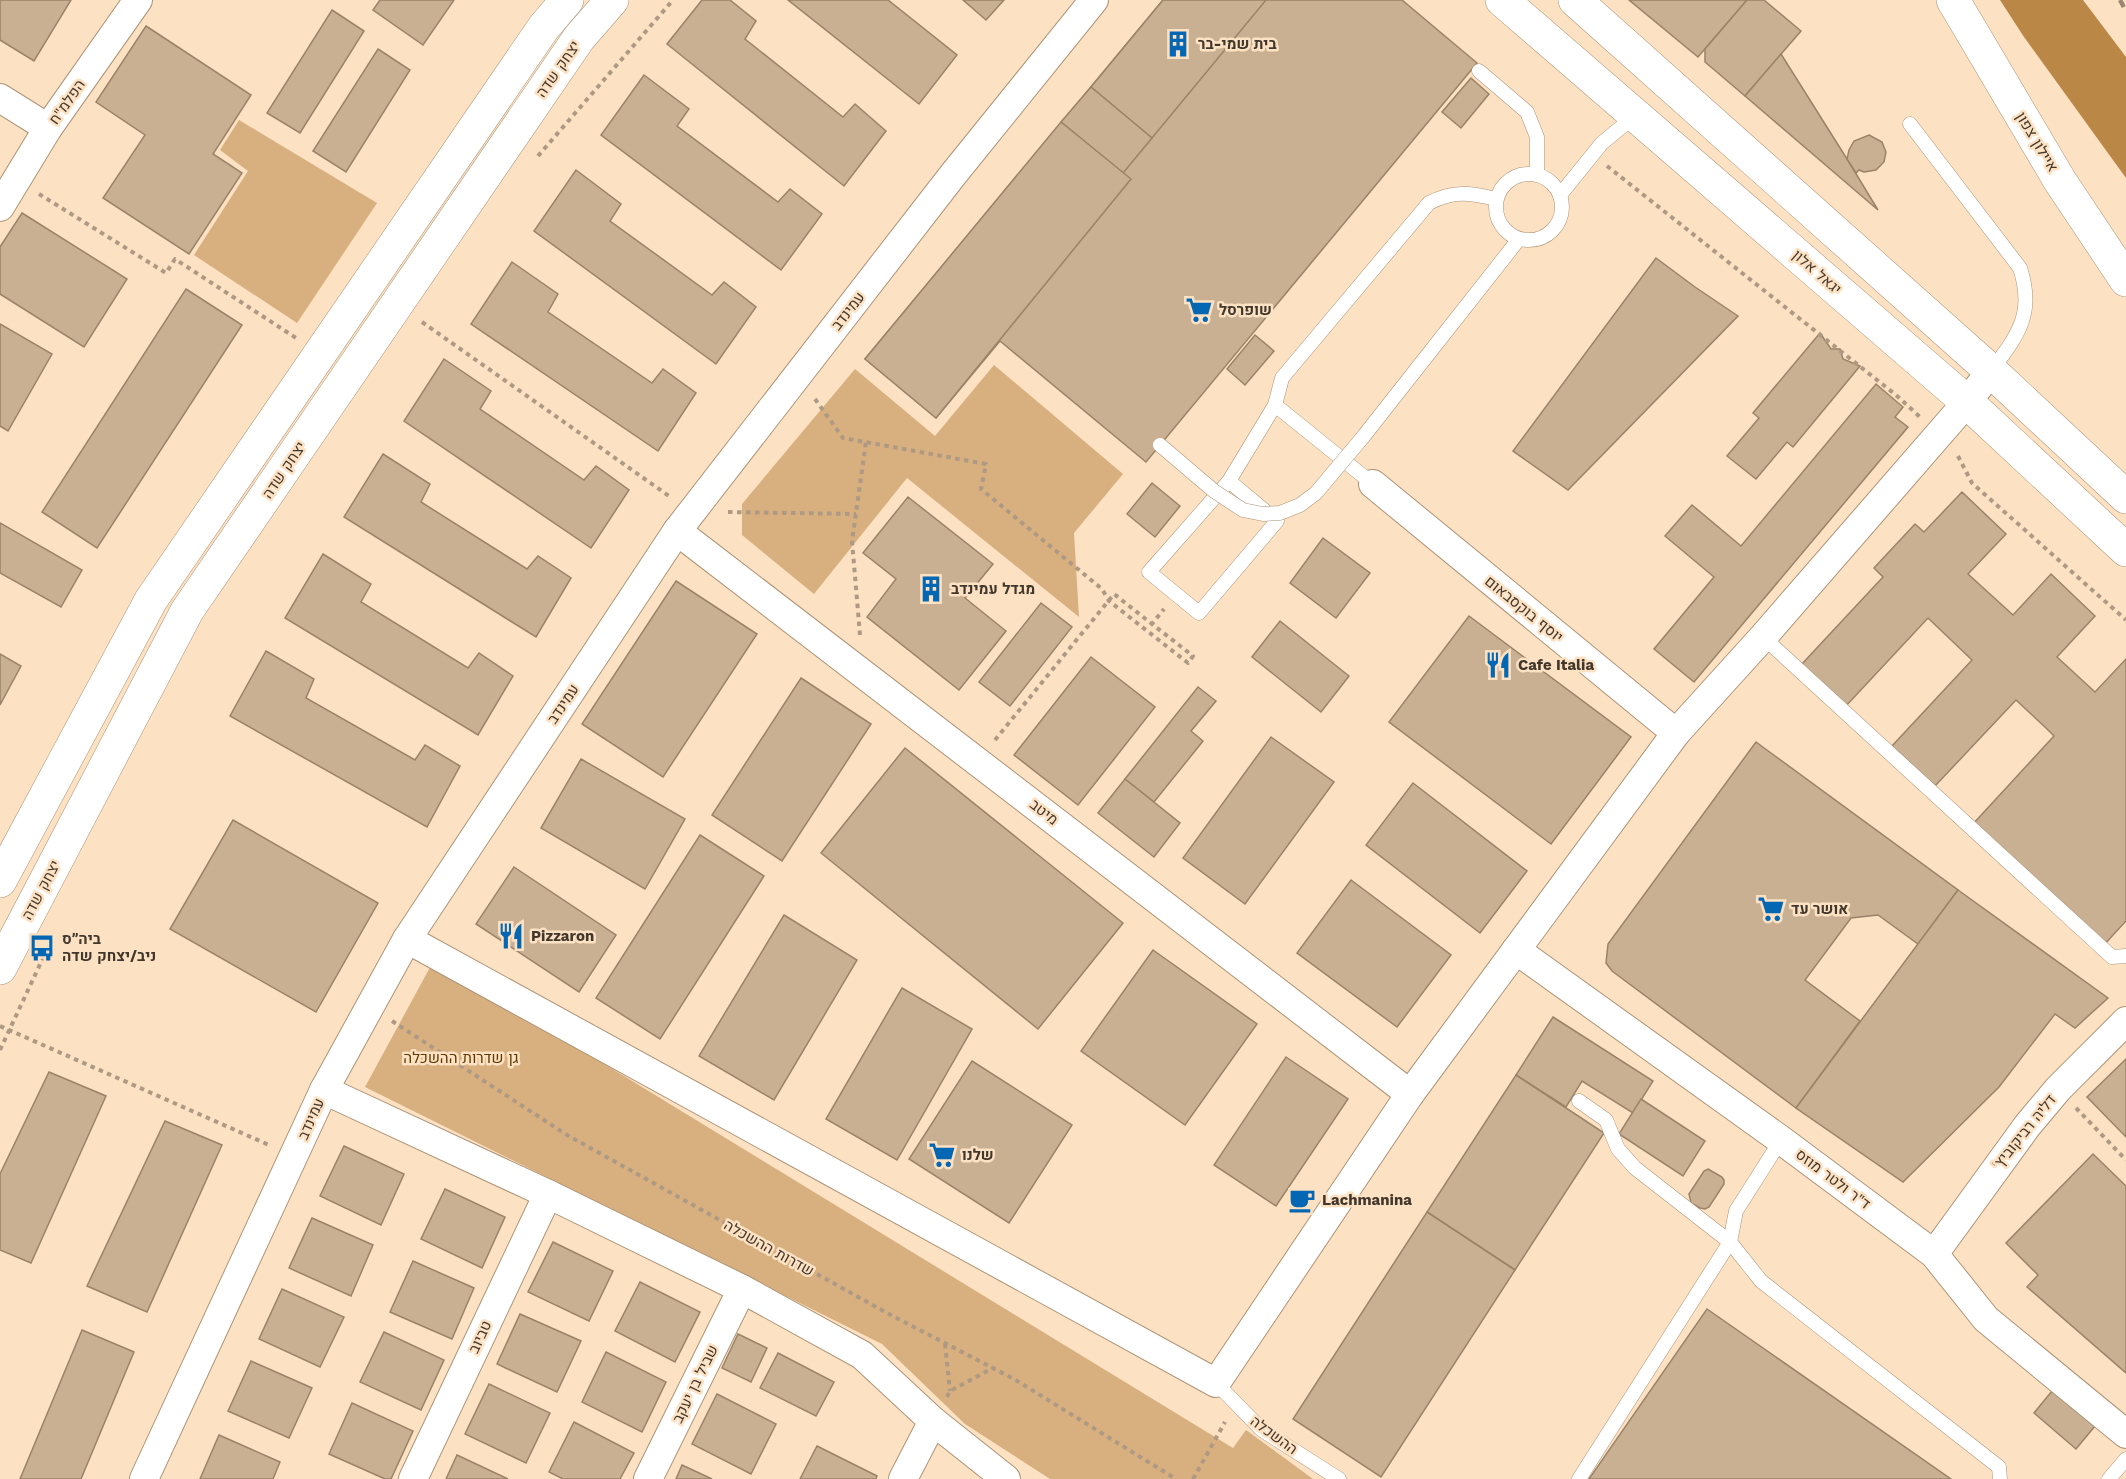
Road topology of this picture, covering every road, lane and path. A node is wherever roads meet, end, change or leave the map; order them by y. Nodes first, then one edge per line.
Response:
1 (138, 0) edge
2 (567, 0) edge
3 (612, 0) edge
4 (1094, 0) edge
5 (1502, 0) edge
6 (1575, 0) edge
7 (1953, 0) edge
8 (1479, 71) dead end
9 (0, 98) edge
10 (1636, 115) junction
11 (1910, 124) dead end
12 (48, 128) junction
13 (1593, 154) junction
14 (1537, 174) junction
15 (15, 180) junction
16 (1560, 195) junction
17 (1496, 199) junction
18 (0, 207) edge
19 (1519, 239) junction
20 (2126, 280) edge
21 (397, 304) junction
22 (320, 353) junction
23 (1991, 371) junction
24 (815, 399) dead end
25 (1967, 402) junction
26 (1275, 405) junction
27 (1939, 434) junction
28 (866, 442) junction
29 (1160, 445) dead end
30 (1229, 481) junction
31 (1373, 484) joint
32 (2126, 497) edge
33 (856, 514) junction
34 (684, 522) junction
35 (2126, 550) edge
36 (1176, 594) junction
37 (1109, 601) junction
38 (2126, 620) edge
39 (1152, 624) junction
40 (1763, 637) junction
41 (863, 674) junction
42 (1676, 733) junction
43 (978, 762) junction
44 (0, 881) edge
45 (407, 939) junction
46 (1516, 950) junction
47 (2126, 956) edge
48 (0, 968) edge
49 (369, 1006) junction
50 (2126, 1021) edge
51 (0, 1026) edge
52 (2058, 1089) junction
53 (324, 1090) junction
54 (1410, 1094) junction
55 (1579, 1101) dead end
56 (1781, 1140) junction
57 (294, 1156) junction
58 (2126, 1160) edge
59 (548, 1194) junction
60 (1730, 1242) junction
61 (1934, 1254) junction
62 (742, 1289) junction
63 (945, 1343) junction
64 (993, 1368) junction
65 (1216, 1383) junction
66 (1236, 1403) junction
67 (933, 1421) junction
68 (2126, 1434) edge
69 (2126, 1459) edge
70 (144, 1479) edge
71 (413, 1479) edge
72 (648, 1479) edge
73 (903, 1479) edge
74 (1006, 1479) edge
75 (1176, 1479) edge
76 (1193, 1479) edge
77 (1339, 1479) edge
78 (1579, 1479) edge
79 (2000, 1479) edge
80 (2109, 1479) edge

1 - 12 street, הפלמ"ח
2 - 22 main road
3 - 21 main road, יצחק שדה
4 - 34 street, עמינדב
5 - 10 main road, יגאל אלון
6 - 23 main road
7 - 20 main road, איילון צפון
8 - 14 lane
9 - 12 street
10 - 13 lane
10 - 25 main road, יגאל אלון
11 - 23 lane
12 - 15 street, הפלמ"ח
13 - 16 lane
13 - 27 path
14 - 16 lane
14 - 17 lane
15 - 18 street, הפלמ"ח
15 - 22 path
16 - 19 lane
17 - 19 lane
17 - 26 lane
19 - 29 lane, bridge
21 - 34 path
21 - 48 main road, יצחק שדה
22 - 44 main road
23 - 25 street
23 - 32 main road
24 - 28 path
25 - 27 street
25 - 35 main road, יגאל אלון
26 - 30 lane
26 - 31 lane
27 - 38 path
27 - 40 street
28 - 33 path
28 - 37 path
30 - 36 lane
30 - 36 lane
31 - 42 street, יוסף בוקסבאום
33 - 34 path
33 - 41 path
34 - 41 street, מיטב
34 - 45 street, עמינדב
36 - 39 path
37 - 39 path
37 - 39 path
37 - 43 path
40 - 42 street
40 - 47 lane
41 - 43 street, מיטב
42 - 46 street
43 - 54 street, מיטב
45 - 49 street, עמינדב
45 - 65 street
46 - 54 street
46 - 56 street, ד"ר ולטר מוזס
49 - 53 street, עמינדב
49 - 63 path, שדרות ההשכלה
50 - 52 street, 'דליה רביקוביץ
51 - 57 path
52 - 58 path
52 - 61 street, 'דליה רביקוביץ
53 - 57 street, עמינדב
53 - 59 street
54 - 65 street
55 - 60 lane
56 - 60 lane
56 - 61 street, ד"ר ולטר מוזס
57 - 70 street, עמינדב
59 - 62 street
59 - 71 street, טביוב
60 - 78 lane
60 - 79 lane
61 - 68 street, ד"ר ולטר מוזס
62 - 67 street
62 - 72 street, שביל בן יעקב
63 - 64 path, שדרות ההשכלה
63 - 64 path
64 - 75 path, שדרות ההשכלה
65 - 66 lane, ההשכלה
66 - 76 path
66 - 77 lane, ההשכלה
67 - 73 street
67 - 74 street
69 - 80 lane

